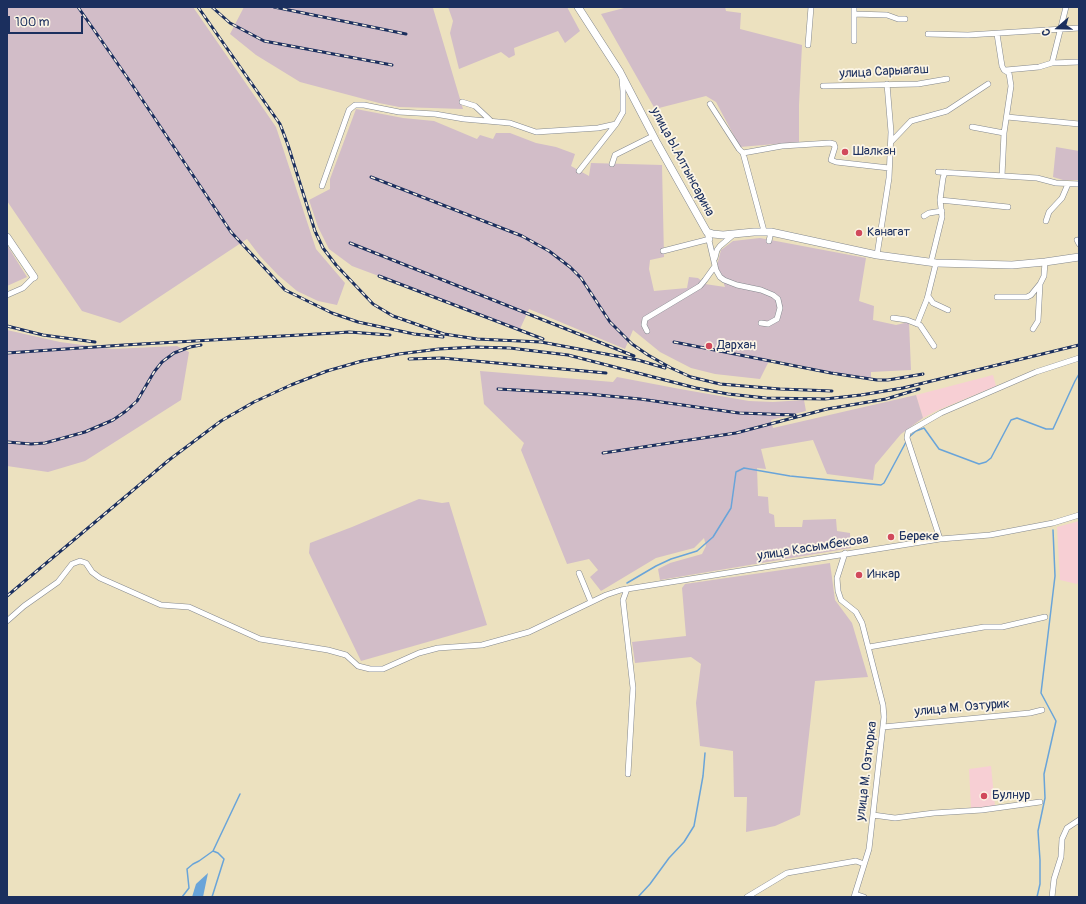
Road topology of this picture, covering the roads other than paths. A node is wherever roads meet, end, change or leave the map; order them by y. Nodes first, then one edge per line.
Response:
1 (578, 7) edge
2 (811, 7) edge
3 (854, 7) edge
4 (1066, 7) edge
5 (854, 14) junction
6 (905, 19) dead end
7 (1079, 28) edge
8 (1059, 29) junction
9 (928, 34) dead end
10 (997, 34) junction
11 (854, 41) dead end
12 (808, 45) dead end
13 (1079, 62) edge
14 (1052, 63) junction
15 (1006, 70) junction
16 (620, 72) junction
17 (947, 78) dead end
18 (887, 84) junction
19 (988, 84) dead end
20 (823, 86) dead end
21 (462, 102) dead end
22 (710, 104) dead end
23 (1007, 117) junction
24 (490, 120) junction
25 (616, 124) junction
26 (1079, 124) edge
27 (972, 128) dead end
28 (1004, 133) junction
29 (653, 136) junction
30 (891, 142) junction
31 (743, 152) junction
32 (612, 164) dead end
33 (889, 168) junction
34 (579, 171) dead end
35 (938, 172) dead end
36 (945, 172) junction
37 (1002, 176) junction
38 (1068, 184) junction
39 (1079, 184) edge
40 (322, 186) dead end
41 (940, 200) junction
42 (1008, 207) dead end
43 (942, 211) junction
44 (924, 216) dead end
45 (1046, 221) dead end
46 (768, 232) junction
47 (733, 235) junction
48 (708, 236) junction
49 (7, 237) edge
50 (769, 241) dead end
51 (663, 251) dead end
52 (877, 255) junction
53 (1079, 257) edge
54 (933, 262) junction
55 (1045, 262) junction
56 (714, 263) junction
57 (34, 277) joint
58 (1040, 284) junction
59 (7, 296) edge
60 (928, 296) junction
61 (997, 297) dead end
62 (948, 310) dead end
63 (893, 318) dead end
64 (761, 323) dead end
65 (917, 324) junction
66 (1033, 329) dead end
67 (647, 331) dead end
68 (934, 346) dead end
69 (1079, 358) edge
70 (1079, 516) edge
71 (940, 538) junction
72 (845, 553) junction
73 (579, 574) dead end
74 (624, 589) junction
75 (591, 602) junction
76 (1045, 617) dead end
77 (7, 621) edge
78 (869, 647) junction
79 (1042, 710) dead end
80 (883, 727) junction
81 (628, 774) dead end
82 (1040, 802) dead end
83 (873, 814) junction
84 (1079, 820) edge
85 (864, 864) junction
86 (854, 896) edge
87 (747, 897) edge
88 (864, 897) edge
89 (1052, 897) edge

1 - 16 street, улица Ы.Алтынсарина
2 - 12 street
3 - 5 street
4 - 8 street
5 - 6 street
5 - 11 street
7 - 8 street
8 - 10 street
8 - 14 street
9 - 10 street
10 - 15 street
13 - 14 street
14 - 15 street
15 - 23 street
16 - 25 street
16 - 29 street, улица Ы.Алтынсарина
17 - 18 street, улица Сарыагаш
18 - 20 street, улица Сарыагаш
18 - 30 street
19 - 30 street
21 - 24 street
22 - 31 street
23 - 26 street
23 - 28 street
24 - 25 street
24 - 40 street
25 - 34 street
27 - 28 street
28 - 37 street
29 - 32 street
29 - 48 street, улица Ы.Алтынсарина
30 - 33 street
31 - 33 street
31 - 46 street
33 - 52 street
35 - 36 street
36 - 37 street
36 - 41 street
37 - 38 street
38 - 39 street
38 - 45 street
41 - 42 street
41 - 43 street
43 - 44 street
43 - 54 street
46 - 47 street, улица Ы.Алтынсарина
46 - 50 street
46 - 52 street, улица Ы.Алтынсарина
47 - 48 street, улица Ы.Алтынсарина
47 - 56 street
48 - 51 street
48 - 56 street
49 - 57 street
52 - 54 street, улица Ы.Алтынсарина
53 - 55 street, улица Ы.Алтынсарина
54 - 55 street, улица Ы.Алтынсарина
54 - 60 street
55 - 58 street
56 - 64 street
56 - 67 street
57 - 59 street
58 - 61 street
58 - 66 street
60 - 62 street
60 - 65 street
63 - 65 street
65 - 68 street
69 - 71 street
70 - 71 street, улица Касымбекова
71 - 72 street, улица Касымбекова
72 - 74 street, улица Касымбекова
72 - 78 street, улица М. Озтюрка
73 - 75 street
74 - 75 street, улица Касымбекова
74 - 81 street
75 - 77 street, улица Касымбекова
76 - 78 street
78 - 80 street, улица М. Озтюрка
79 - 80 street, улица М. Озтурик
80 - 83 street, улица М. Озтюрка
82 - 83 street
83 - 85 street, улица М. Озтюрка
84 - 89 street
85 - 86 street, улица М. Озтюрка
85 - 87 street
86 - 88 street

